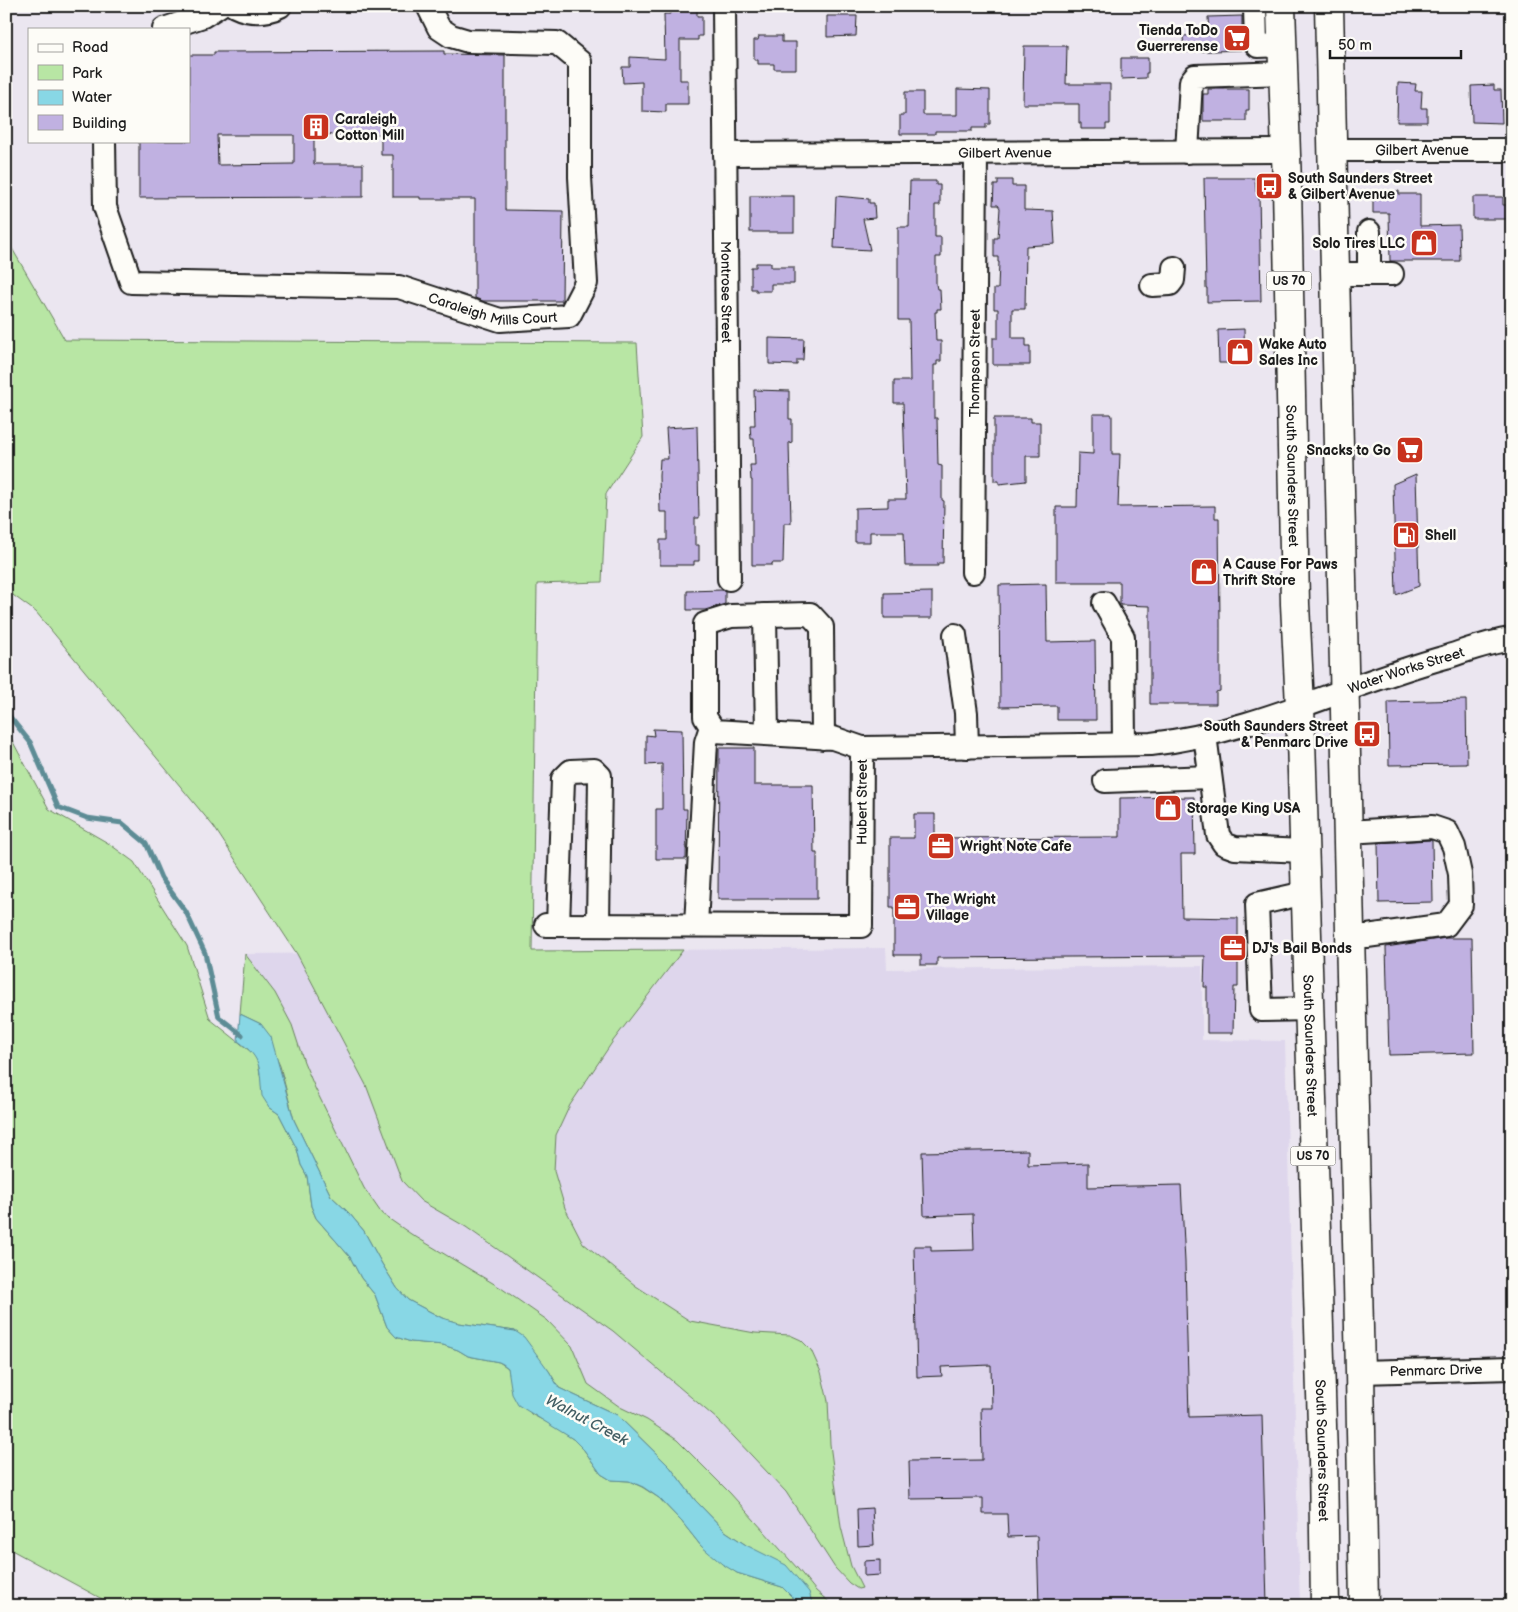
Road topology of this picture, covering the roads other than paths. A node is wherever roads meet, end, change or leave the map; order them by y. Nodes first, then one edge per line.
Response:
1 (219, 6) edge
2 (234, 6) edge
3 (280, 6) edge
4 (428, 6) edge
5 (724, 6) edge
6 (1329, 6) edge
7 (1265, 7) edge
8 (167, 28) edge
9 (1282, 73) junction
10 (104, 142) edge
11 (1332, 150) junction
12 (1512, 150) edge
13 (1286, 151) junction
14 (1187, 152) junction
15 (725, 154) junction
16 (976, 154) junction
17 (1368, 232) dead end
18 (1174, 268) dead end
19 (1334, 274) junction
20 (1370, 274) junction
21 (1392, 274) dead end
22 (1152, 285) dead end
23 (973, 572) dead end
24 (729, 579) dead end
25 (1104, 603) dead end
26 (765, 615) junction
27 (956, 635) dead end
28 (1512, 639) edge
29 (1344, 690) junction
30 (1300, 706) junction
31 (711, 727) junction
32 (766, 734) junction
33 (1205, 735) junction
34 (823, 738) junction
35 (1124, 744) junction
36 (967, 747) junction
37 (862, 748) junction
38 (1210, 777) junction
39 (1105, 780) dead end
40 (1347, 832) junction
41 (1304, 851) junction
42 (1305, 893) junction
43 (598, 925) junction
44 (696, 925) junction
45 (1350, 936) junction
46 (1309, 1009) junction
47 (1512, 1368) edge
48 (1360, 1372) junction
49 (1325, 1606) edge
50 (1364, 1606) edge

1 - 8 street
2 - 3 street
4 - 10 street, Caraleigh Mills Court
5 - 15 street, Montrose Street
6 - 11 main road, US 70
7 - 9 main road, South Saunders Street / US 70
9 - 13 main road, South Saunders Street / US 70
9 - 14 street
11 - 12 street, Gilbert Avenue
11 - 19 main road, US 70
13 - 14 street, Gilbert Avenue
13 - 30 main road, South Saunders Street / US 70
14 - 16 street, Gilbert Avenue
15 - 16 street, Gilbert Avenue
15 - 24 street, Montrose Street
16 - 23 street, Thompson Street
17 - 20 street
18 - 22 street
19 - 20 street
19 - 29 main road, US 70
20 - 21 street
25 - 35 street
26 - 31 street
26 - 32 street
26 - 34 street
27 - 36 street
28 - 29 street, Water Works Street
29 - 30 street, Water Works Street
29 - 40 main road, US 70
30 - 33 street, Hubert Street
30 - 41 main road, South Saunders Street / US 70
31 - 32 street
31 - 44 street
32 - 34 street
33 - 35 street, Hubert Street
33 - 38 street
34 - 37 street
35 - 36 street, Hubert Street
36 - 37 street, Hubert Street
37 - 44 street, Hubert Street
38 - 39 street
38 - 41 street
40 - 45 main road, US 70
40 - 45 street
41 - 42 main road, South Saunders Street / US 70
42 - 46 main road, South Saunders Street / US 70
42 - 46 street
43 - 43 street, Hubert Street
43 - 44 street, Hubert Street
45 - 48 main road, US 70
46 - 49 main road, South Saunders Street / US 70
47 - 48 street, Penmarc Drive
48 - 50 main road, US 70

